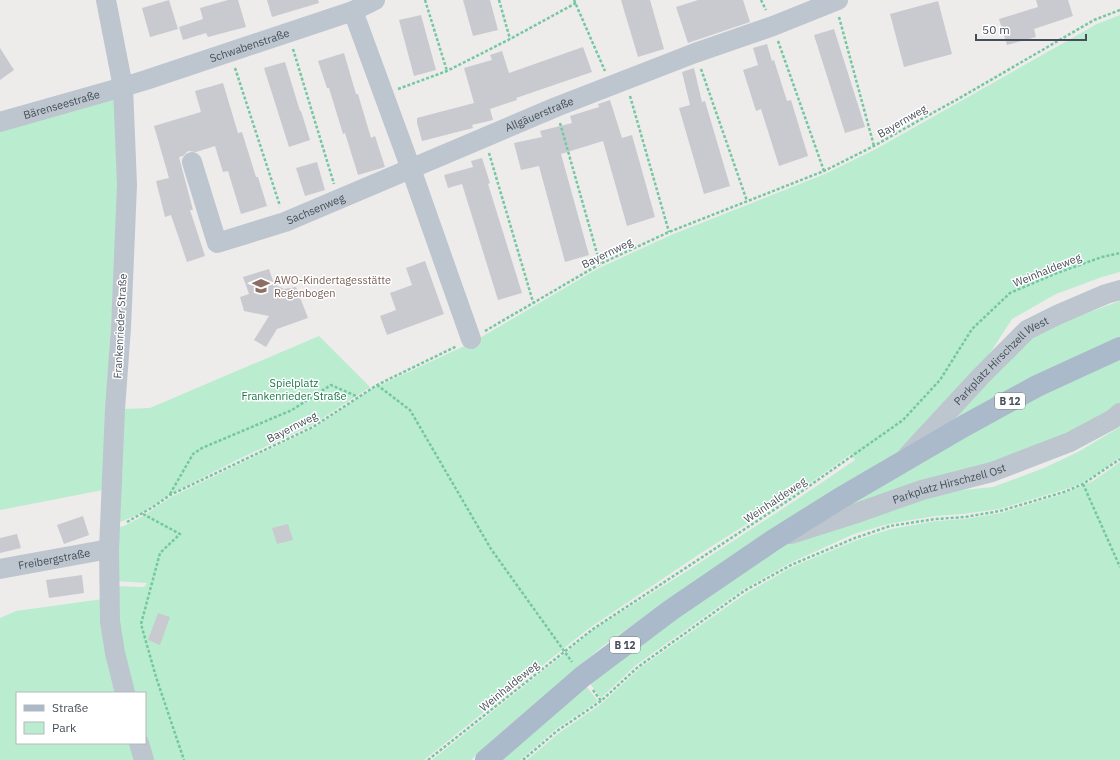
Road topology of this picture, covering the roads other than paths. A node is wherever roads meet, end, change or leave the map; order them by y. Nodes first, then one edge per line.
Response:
1 (106, 0) edge
2 (375, 0) edge
3 (836, 1) edge
4 (353, 11) junction
5 (123, 87) junction
6 (0, 122) edge
7 (192, 162) dead end
8 (411, 169) junction
9 (1120, 290) edge
10 (471, 339) road end
11 (1120, 348) edge
12 (1120, 413) edge
13 (904, 460) junction
14 (772, 541) junction
15 (109, 549) junction
16 (0, 569) edge
17 (125, 692) edge
18 (139, 744) edge
19 (144, 760) edge
20 (486, 760) edge

1 - 5 street, Frankenrieder Straße
2 - 4 street, Schwabenstraße
3 - 8 street, Allgäuerstraße
4 - 5 street, Schwabenstraße
4 - 8 street
5 - 6 street, Bärenseestraße
5 - 15 street, Frankenrieder Straße
7 - 8 street, Sachsenweg
8 - 10 street
9 - 13 street, Parkplatz Hirschzell West
11 - 13 main road, B 12
12 - 14 street, Parkplatz Hirschzell Ost
13 - 14 main road, B 12
14 - 20 main road, B 12
15 - 16 street, Freibergstraße
15 - 17 street, Frankenrieder Straße
18 - 19 street

